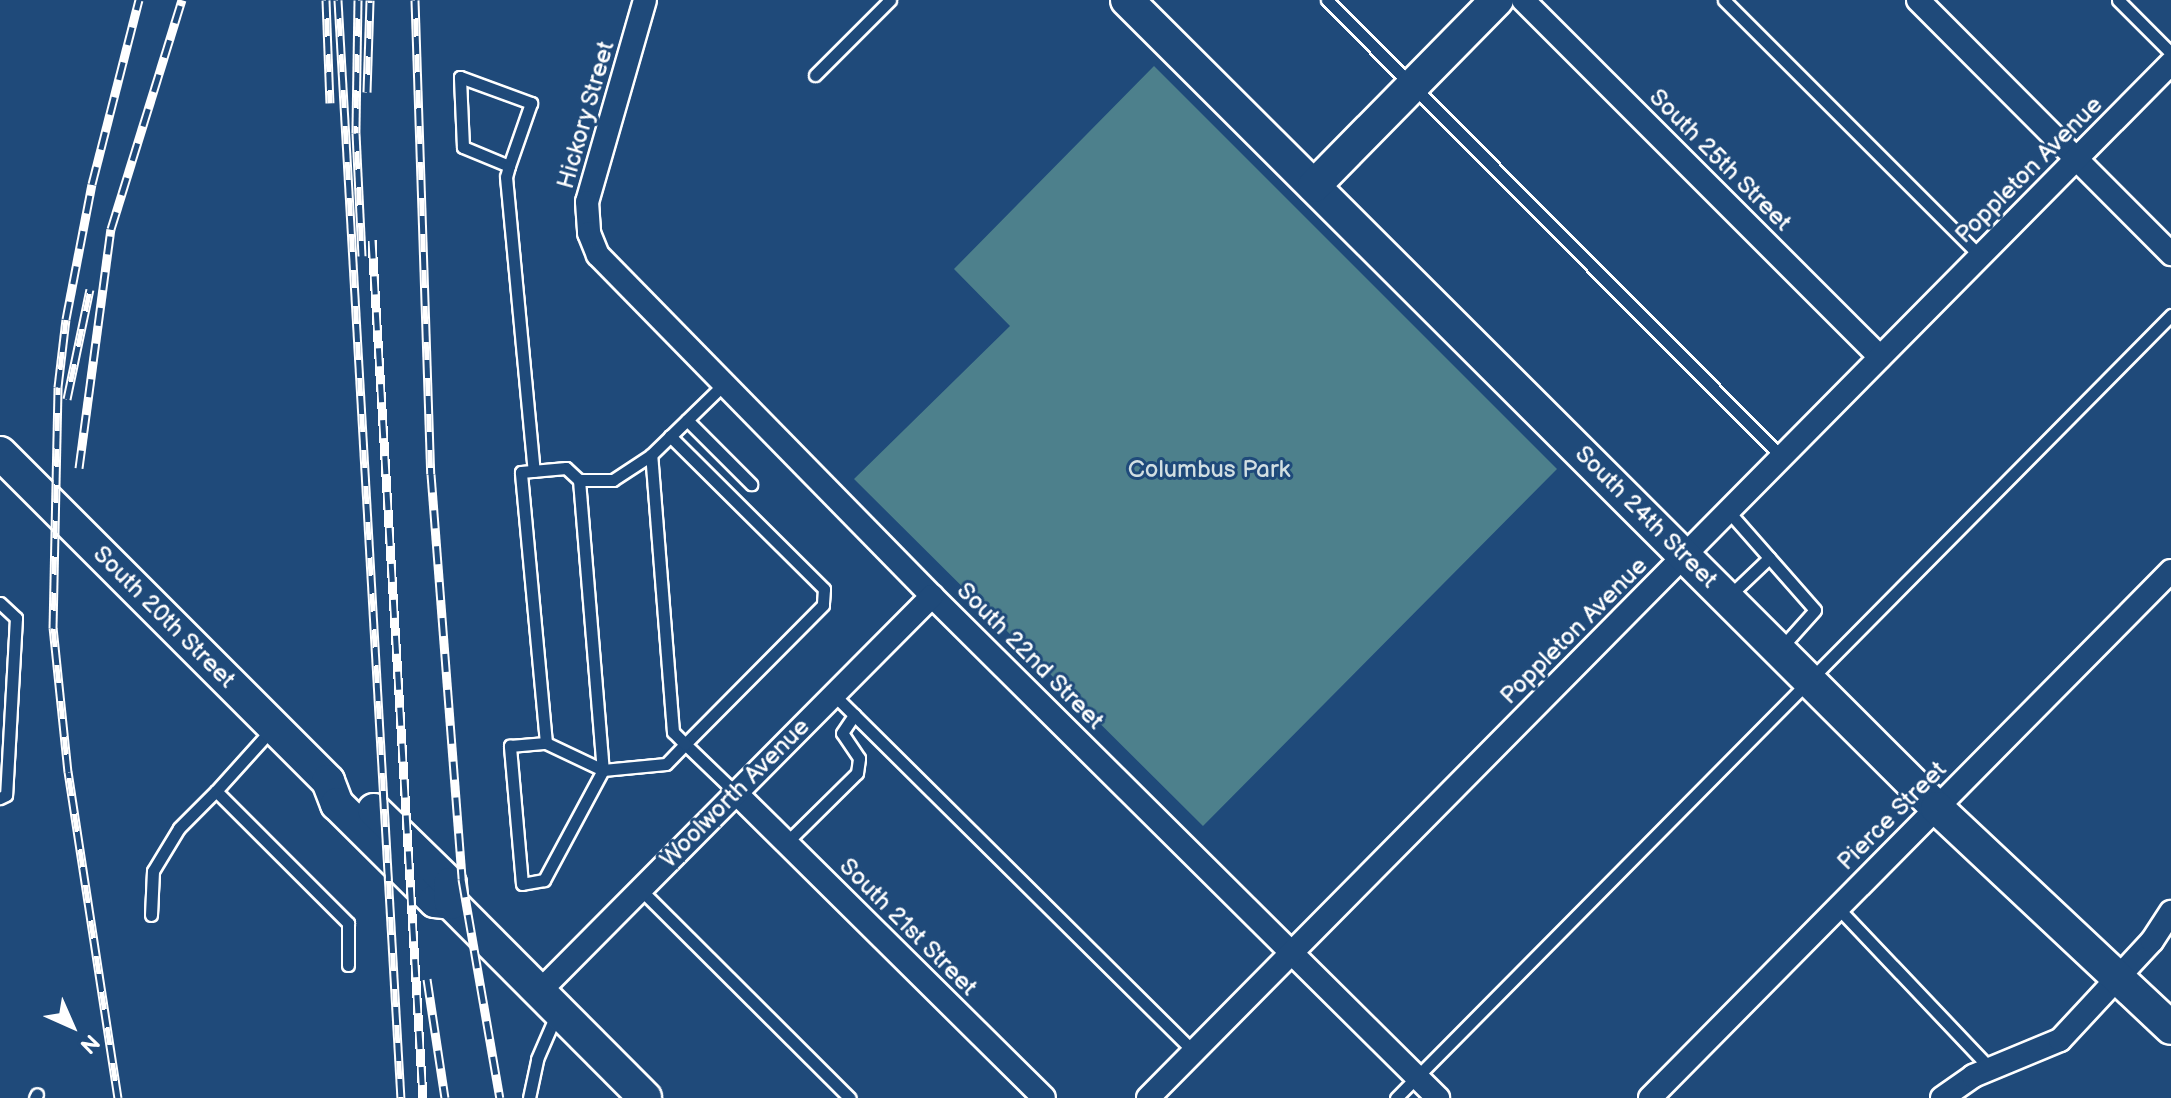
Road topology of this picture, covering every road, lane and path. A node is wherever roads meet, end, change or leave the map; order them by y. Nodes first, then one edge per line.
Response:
1 (645, 0) edge
2 (890, 0) edge
3 (1127, 0) edge
4 (1327, 0) edge
5 (1497, 0) edge
6 (1523, 0) edge
7 (1724, 0) edge
8 (1918, 0) edge
9 (2118, 0) edge
10 (2171, 53) edge
11 (2171, 63) edge
12 (815, 75) dead end
13 (1413, 86) junction
14 (2076, 159) junction
15 (509, 166) junction
16 (1314, 186) junction
17 (593, 244) joint
18 (2171, 254) edge
19 (1980, 256) junction
20 (2171, 315) edge
21 (1880, 357) junction
22 (723, 385) junction
23 (687, 420) junction
24 (670, 436) junction
25 (0, 453) edge
26 (651, 455) junction
27 (1782, 457) junction
28 (534, 471) junction
29 (579, 480) junction
30 (751, 484) dead end
31 (1729, 512) junction
32 (1685, 555) junction
33 (1769, 558) junction
34 (2171, 571) edge
35 (932, 596) junction
36 (1727, 597) junction
37 (0, 603) edge
38 (1780, 650) junction
39 (1810, 680) junction
40 (833, 694) junction
41 (854, 715) junction
42 (274, 727) junction
43 (546, 743) junction
44 (685, 744) junction
45 (603, 770) junction
46 (216, 791) junction
47 (736, 793) junction
48 (0, 798) edge
49 (1937, 808) junction
50 (787, 842) junction
51 (640, 889) junction
52 (1838, 908) junction
53 (2171, 912) edge
54 (151, 915) dead end
55 (1293, 952) junction
56 (348, 965) dead end
57 (2118, 980) junction
58 (549, 1001) junction
59 (2171, 1028) edge
60 (1194, 1052) junction
61 (1990, 1068) junction
62 (1417, 1077) junction
63 (529, 1098) edge
64 (645, 1098) edge
65 (850, 1098) edge
66 (1044, 1098) edge
67 (1148, 1098) edge
68 (1396, 1098) edge
69 (1438, 1098) edge
70 (1650, 1098) edge
71 (1942, 1098) edge

1 - 17 street, Hickory Street
2 - 12 lane
3 - 16 main road, South 24th Street
4 - 13 lane
5 - 13 main road
6 - 21 street, South 25th Street
7 - 19 lane
8 - 14 street
9 - 10 lane
11 - 14 street, Poppleton Avenue
13 - 16 main road
13 - 27 lane
14 - 18 street
14 - 19 street, Poppleton Avenue
15 - 15 lane
15 - 28 lane
16 - 32 main road, South 24th Street
17 - 22 street, South 22nd Street
19 - 21 street, Poppleton Avenue
20 - 39 lane
21 - 27 street, Poppleton Avenue
22 - 23 lane
22 - 35 street, South 22nd Street
23 - 24 lane
23 - 30 lane
24 - 26 lane
24 - 44 lane
25 - 42 main road, South 20th Street
26 - 29 lane
26 - 44 lane
27 - 31 street, Poppleton Avenue
28 - 29 lane
28 - 43 lane
29 - 45 lane
31 - 32 street, Poppleton Avenue
31 - 33 lane
32 - 36 main road, South 24th Street
32 - 55 street, Poppleton Avenue
33 - 36 lane
33 - 38 lane
34 - 49 street, Pierce Street
35 - 40 street, Woolworth Avenue
35 - 55 street, South 22nd Street
36 - 38 main road, South 24th Street
37 - 48 lane
38 - 39 main road, South 24th Street
39 - 49 main road, South 24th Street
39 - 62 lane
40 - 41 lane
40 - 47 street, Woolworth Avenue
41 - 50 lane
41 - 60 lane
42 - 46 lane
42 - 58 main road, South 20th Street
43 - 45 lane
43 - 45 lane
44 - 45 lane
44 - 47 lane
46 - 54 lane
46 - 56 lane
47 - 50 street, South 21st Street
47 - 51 street, Woolworth Avenue
49 - 52 street, Pierce Street
49 - 57 main road, South 24th Street
50 - 66 street, South 21st Street
51 - 58 street, Woolworth Avenue
51 - 65 lane
52 - 61 lane
52 - 70 street, Pierce Street
53 - 57 street
55 - 60 street, Poppleton Avenue
55 - 62 street, South 22nd Street
57 - 59 main road, South 24th Street
57 - 61 street
58 - 63 lane
58 - 64 main road, South 20th Street
60 - 67 street, Poppleton Avenue
61 - 71 street
62 - 68 lane
62 - 69 street, South 22nd Street

